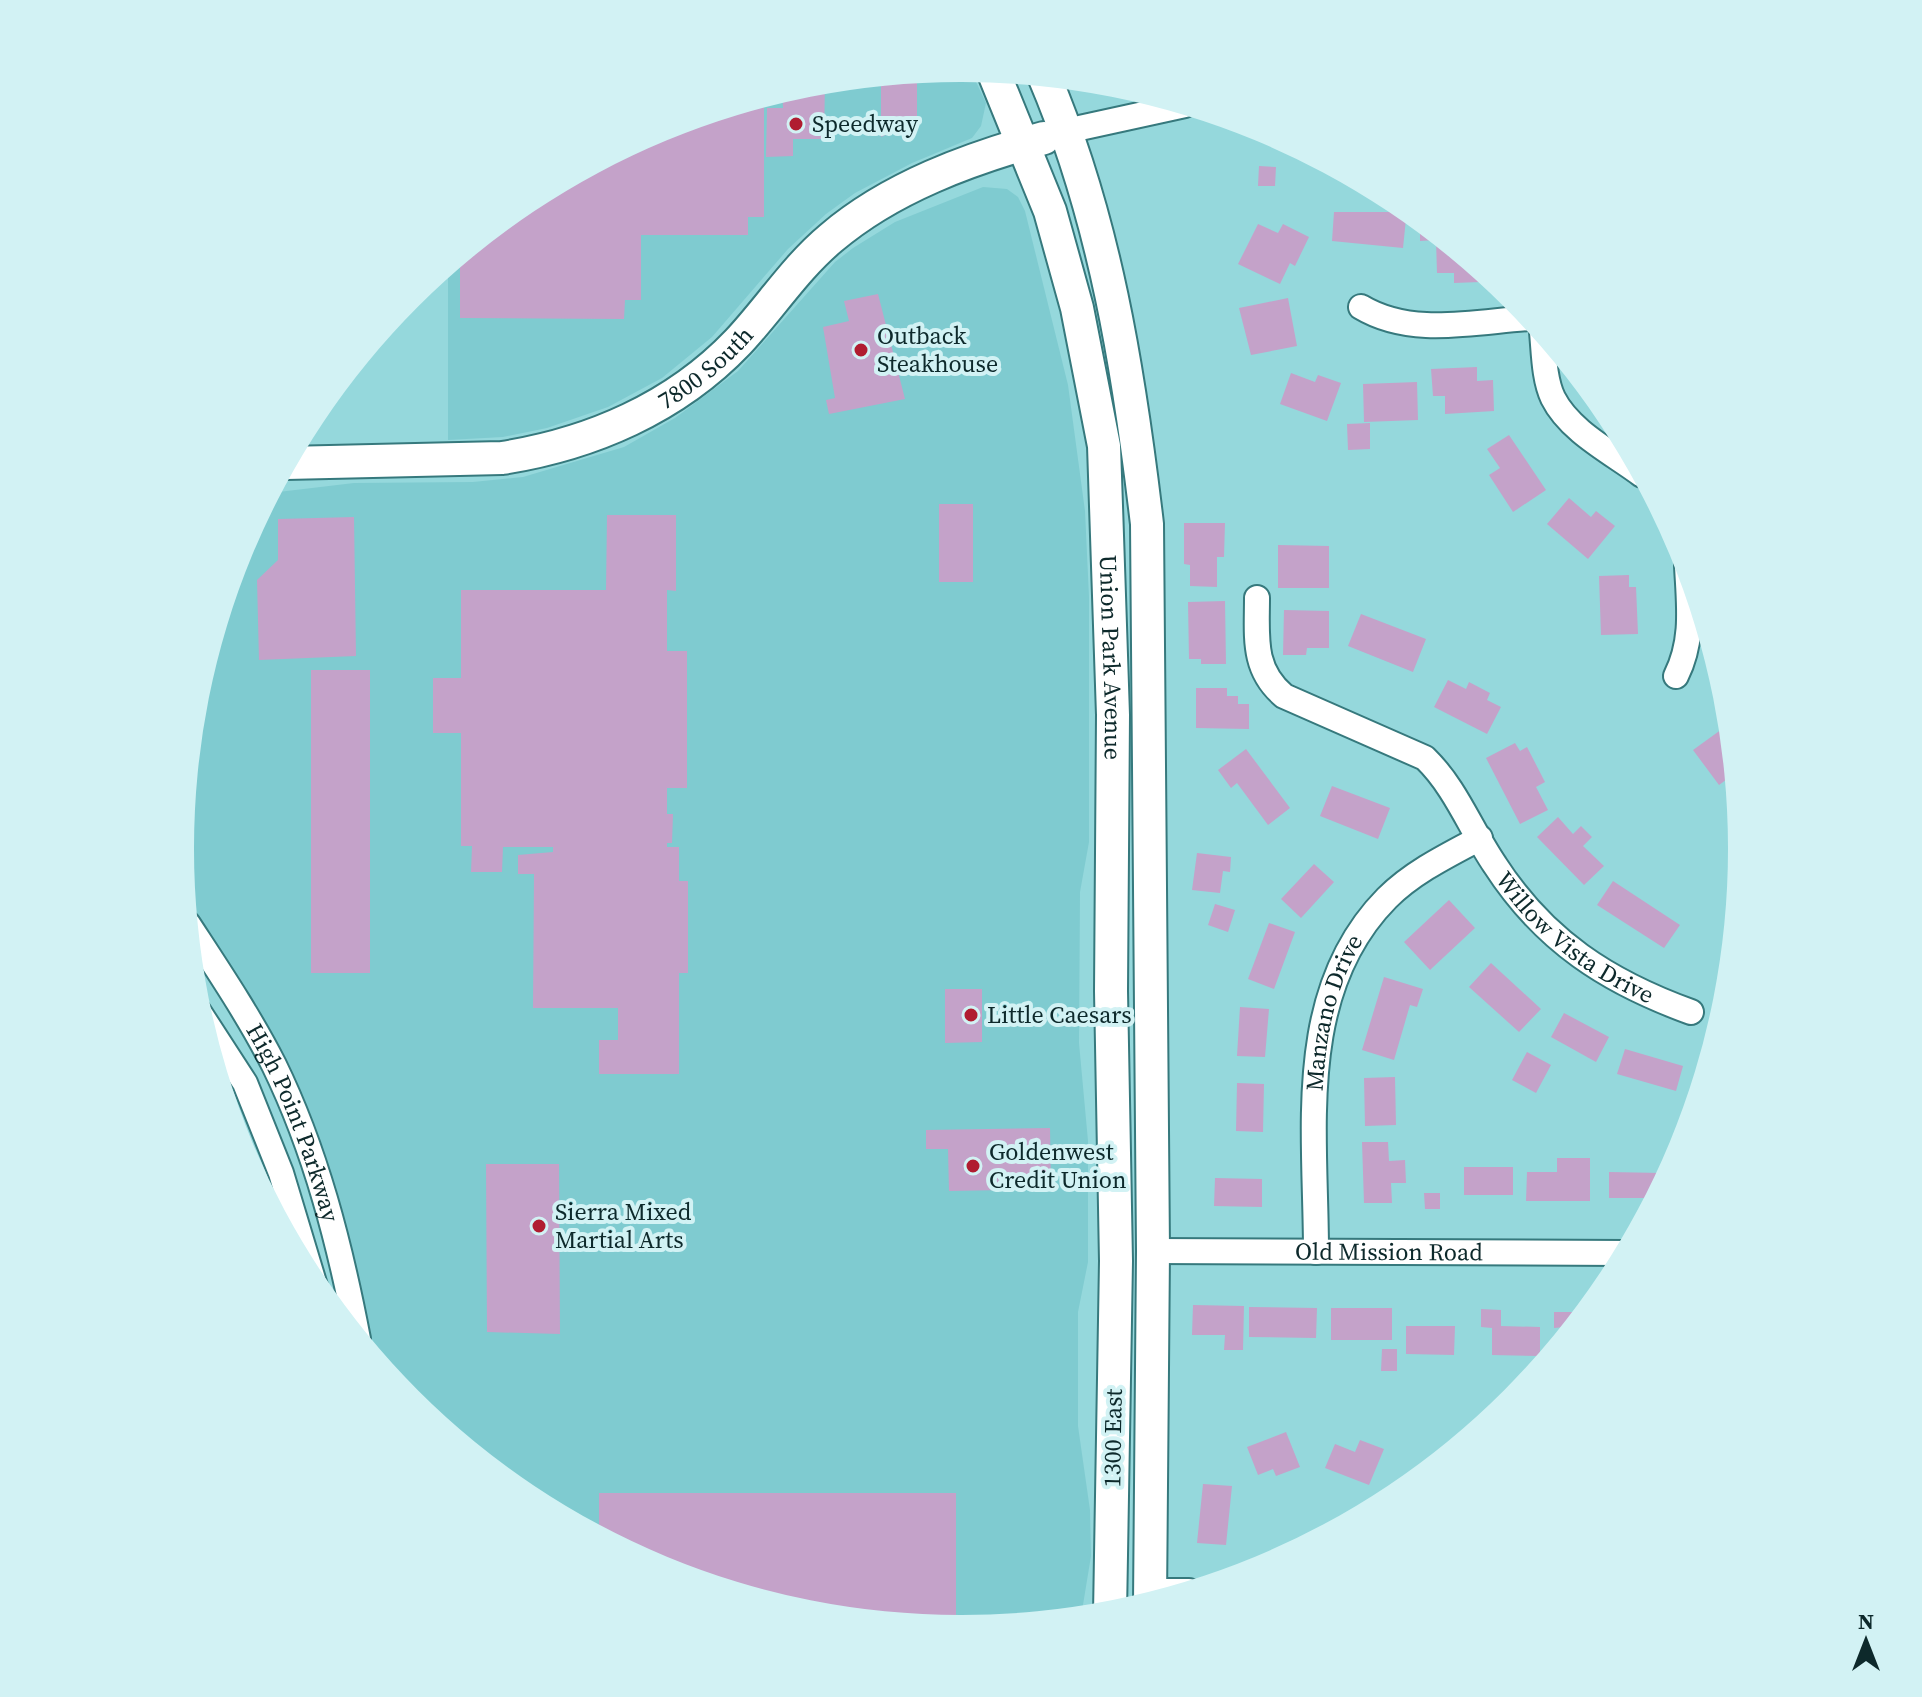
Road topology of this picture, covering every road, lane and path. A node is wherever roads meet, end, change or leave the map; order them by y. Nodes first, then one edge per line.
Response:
1 (998, 83) edge
2 (1049, 88) edge
3 (1164, 110) edge
4 (1066, 131) junction
5 (1023, 144) junction
6 (1361, 307) dead end
7 (1514, 319) edge
8 (1544, 352) edge
9 (1104, 446) junction
10 (1621, 458) edge
11 (298, 463) edge
12 (1147, 556) junction
13 (1257, 598) dead end
14 (1689, 608) edge
15 (1676, 676) dead end
16 (1480, 838) junction
17 (201, 945) edge
18 (1691, 1012) dead end
19 (221, 1045) edge
20 (300, 1237) edge
21 (1153, 1251) junction
22 (1316, 1252) junction
23 (1612, 1253) edge
24 (1116, 1261) joint
25 (354, 1316) edge
26 (1150, 1591) edge
27 (1110, 1600) edge

1 - 5 main road, Union Park Avenue
2 - 4 main road, Union Park Avenue
3 - 4 street
4 - 5 main road, 7800 South
4 - 12 main road, Union Park Avenue
5 - 9 main road, Union Park Avenue
5 - 11 main road, 7800 South
6 - 7 street
8 - 10 street
9 - 12 main road
9 - 24 main road, Union Park Avenue
12 - 21 main road, Union Park Avenue
13 - 16 street, Willow Vista Drive
14 - 15 street
16 - 18 street, Willow Vista Drive
16 - 22 street, Manzano Drive
17 - 25 street, High Point Parkway
19 - 20 street, High Point Parkway
21 - 22 street, Old Mission Road
21 - 26 main road, 1300 East
22 - 23 street, Old Mission Road
24 - 27 main road, 1300 East

